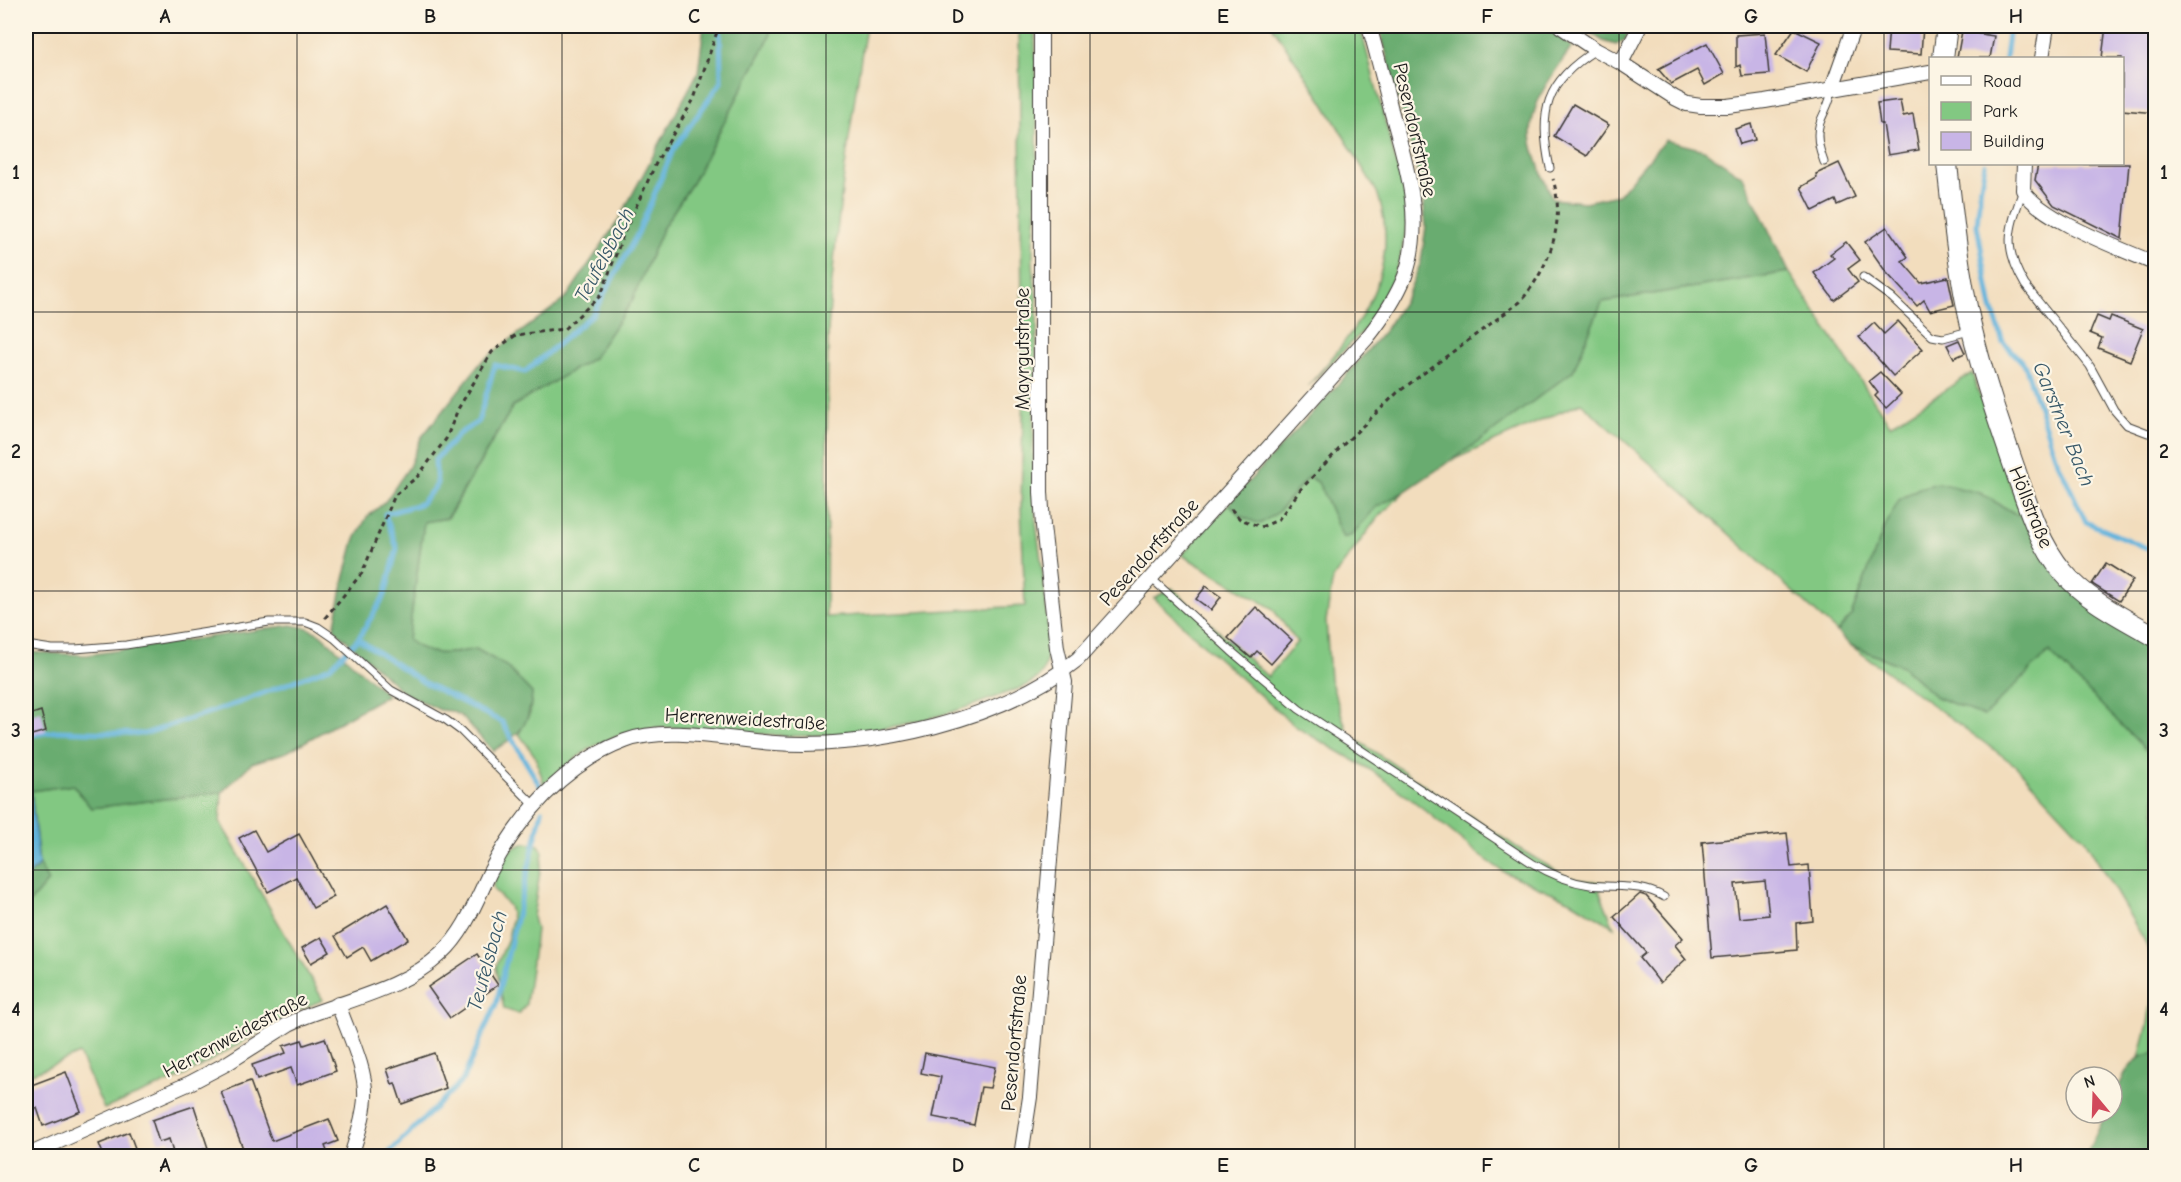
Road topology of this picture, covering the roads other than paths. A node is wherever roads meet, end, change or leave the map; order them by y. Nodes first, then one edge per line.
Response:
1 (1041, 26) edge
2 (1369, 26) edge
3 (1560, 26) edge
4 (1640, 26) edge
5 (1854, 26) edge
6 (1947, 26) edge
7 (2047, 26) edge
8 (1596, 50) junction
9 (1943, 57) edge
10 (2042, 57) edge
11 (1621, 63) junction
12 (1929, 72) edge
13 (1832, 88) junction
14 (1824, 162) dead end
15 (1947, 165) edge
16 (2024, 165) edge
17 (1550, 168) road end
18 (2023, 190) junction
19 (2156, 264) edge
20 (1863, 277) dead end
21 (1972, 330) junction
22 (2148, 433) dead end
23 (1152, 579) junction
24 (2156, 637) edge
25 (26, 645) edge
26 (1062, 671) junction
27 (534, 805) junction
28 (1664, 897) dead end
29 (338, 1004) junction
30 (26, 1156) edge
31 (351, 1156) edge
32 (1021, 1156) edge

1 - 26 street, Mayrgutstraße
2 - 23 street, Pesendorfstraße
3 - 8 street
4 - 11 street
5 - 13 street
6 - 9 street
7 - 10 street
8 - 11 street
8 - 17 lane
11 - 13 street
12 - 13 street
13 - 14 lane
15 - 21 street, Höllstraße
16 - 18 street
18 - 19 street
18 - 22 lane
20 - 21 lane
21 - 24 street, Höllstraße
23 - 26 street, Pesendorfstraße
23 - 28 lane
25 - 27 lane
26 - 27 street, Herrenweidestraße
26 - 32 street, Pesendorfstraße
27 - 29 street, Herrenweidestraße
29 - 30 street, Herrenweidestraße
29 - 31 street

